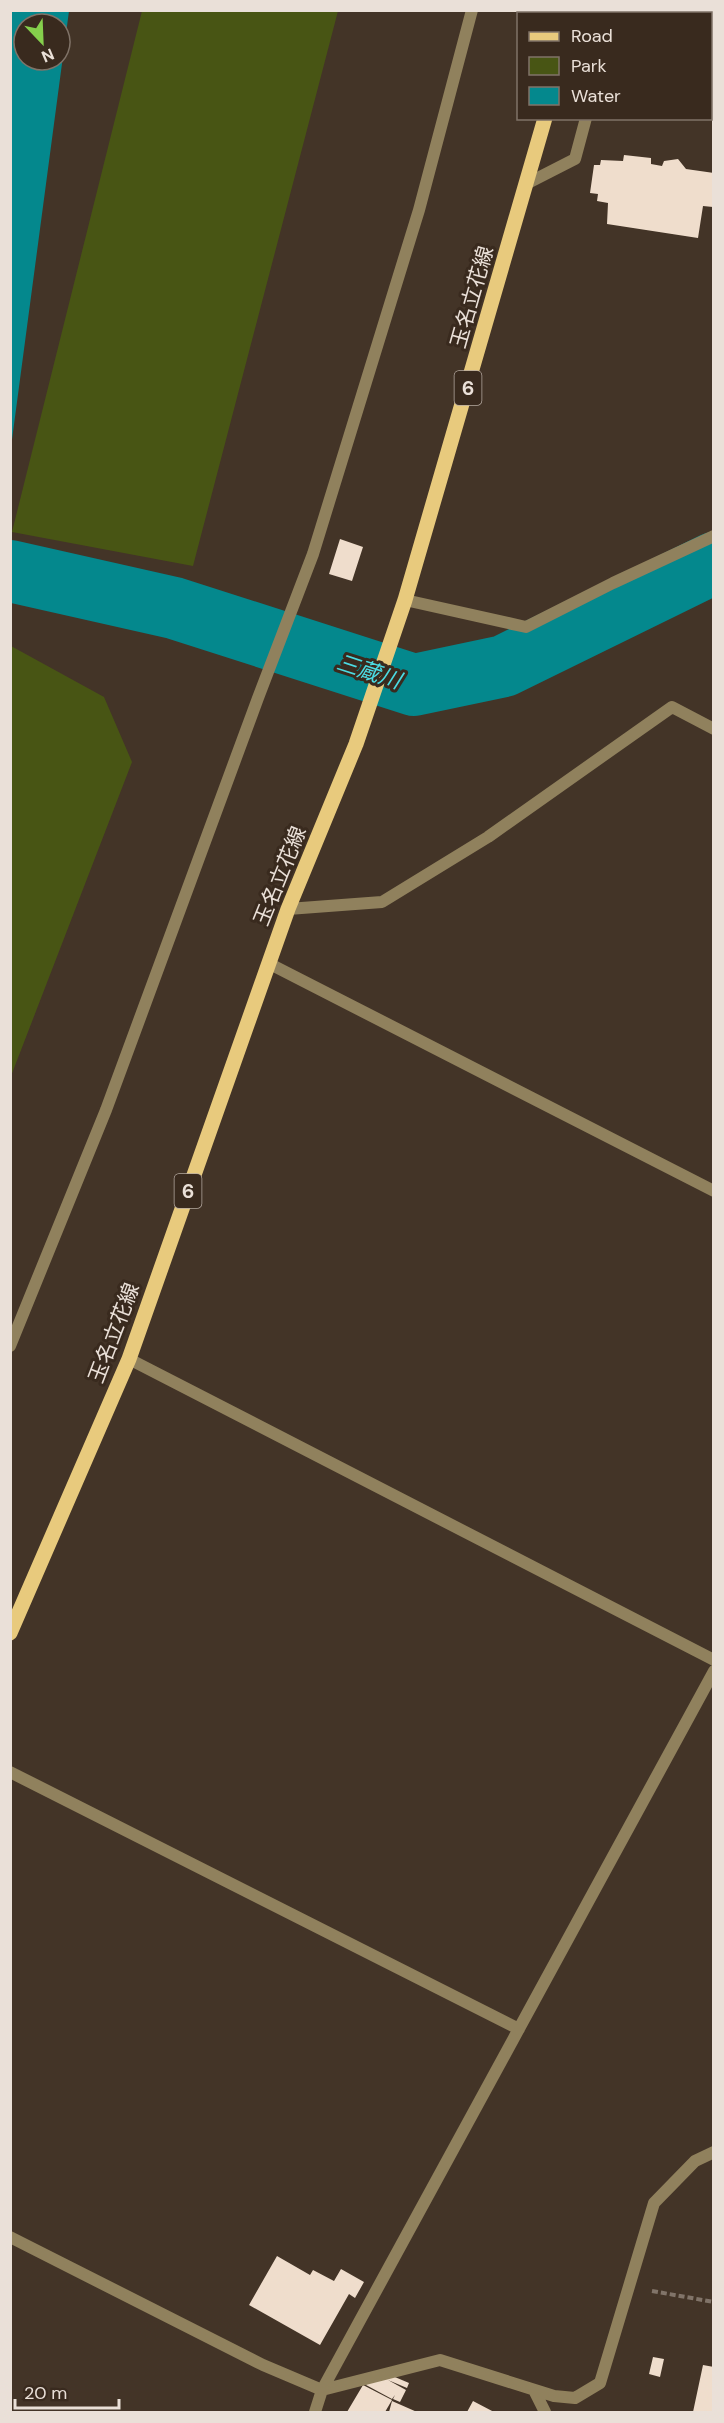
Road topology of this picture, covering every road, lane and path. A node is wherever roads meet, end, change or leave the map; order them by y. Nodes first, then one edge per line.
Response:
1 (472, 10) edge
2 (544, 120) edge
3 (585, 120) edge
4 (528, 183) junction
5 (714, 536) edge
6 (405, 600) junction
7 (714, 729) edge
8 (288, 909) junction
9 (268, 963) junction
10 (714, 1191) edge
11 (10, 1346) edge
12 (129, 1359) junction
13 (10, 1633) edge
14 (714, 1660) edge
15 (714, 1671) edge
16 (10, 1772) edge
17 (519, 2029) junction
18 (714, 2152) edge
19 (10, 2237) edge
20 (648, 2290) dead end
21 (714, 2302) edge
22 (322, 2390) junction
23 (534, 2390) junction
24 (315, 2412) edge
25 (545, 2412) edge

1 - 11 street
2 - 4 main road, 玉名立花線 / 6
3 - 4 street
4 - 6 main road, 玉名立花線 / 6
5 - 6 street
6 - 8 main road, 玉名立花線 / 6
7 - 8 street
8 - 9 main road, 玉名立花線 / 6
9 - 10 street
9 - 12 main road, 玉名立花線 / 6
12 - 13 main road, 玉名立花線 / 6
12 - 14 street
15 - 17 street
16 - 17 street
17 - 22 street
18 - 23 street
19 - 22 street
20 - 21 path
22 - 23 street
22 - 24 street
23 - 25 street

